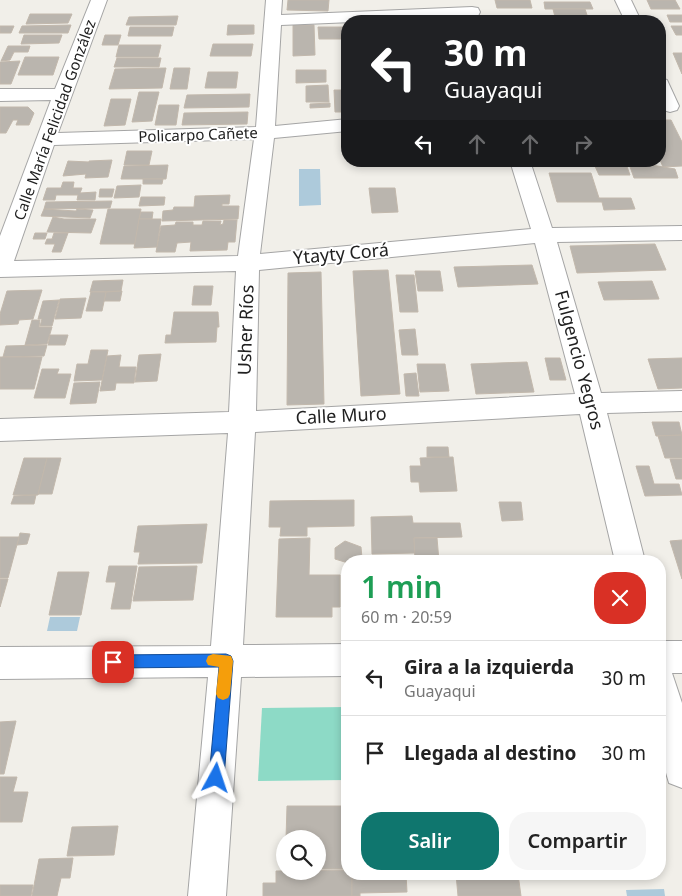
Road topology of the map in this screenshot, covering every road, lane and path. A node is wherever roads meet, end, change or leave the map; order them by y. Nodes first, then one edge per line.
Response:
1 (99, 0) edge
2 (623, 0) edge
3 (273, 10) edge
4 (473, 11) edge
5 (629, 15) edge
6 (62, 94) junction
7 (0, 95) edge
8 (341, 125) edge
9 (265, 133) junction
10 (47, 139) junction
11 (522, 167) edge
12 (682, 233) edge
13 (545, 235) junction
14 (248, 263) junction
15 (0, 268) edge
16 (682, 401) edge
17 (592, 403) junction
18 (242, 422) junction
19 (0, 430) edge
20 (629, 555) edge
21 (666, 657) edge
22 (682, 657) edge
23 (341, 660) edge
24 (226, 661) junction
25 (0, 663) edge
26 (666, 707) edge
27 (682, 770) edge
28 (207, 896) edge

1 - 6 street, Calle María Felicidad González
2 - 5 street
3 - 4 street
3 - 9 street, Usher Ríos
6 - 7 street
6 - 10 street, Calle María Felicidad González
8 - 9 street, Policarpo Cañete
9 - 10 street, Policarpo Cañete
9 - 14 street, Usher Ríos
10 - 15 street, Calle María Felicidad González
11 - 13 street, Fulgencio Yegros
12 - 13 street, Ytayty Corá
13 - 14 street, Ytayty Corá
13 - 17 street, Fulgencio Yegros
14 - 15 street, Ytayty Corá
14 - 18 street, Usher Ríos
16 - 17 street, Calle Muro
17 - 18 street, Calle Muro
17 - 20 street, Fulgencio Yegros
18 - 19 street, Calle Muro
18 - 24 street, Usher Ríos
21 - 22 street
23 - 24 street
24 - 25 street
24 - 28 street, Usher Ríos
26 - 27 street

